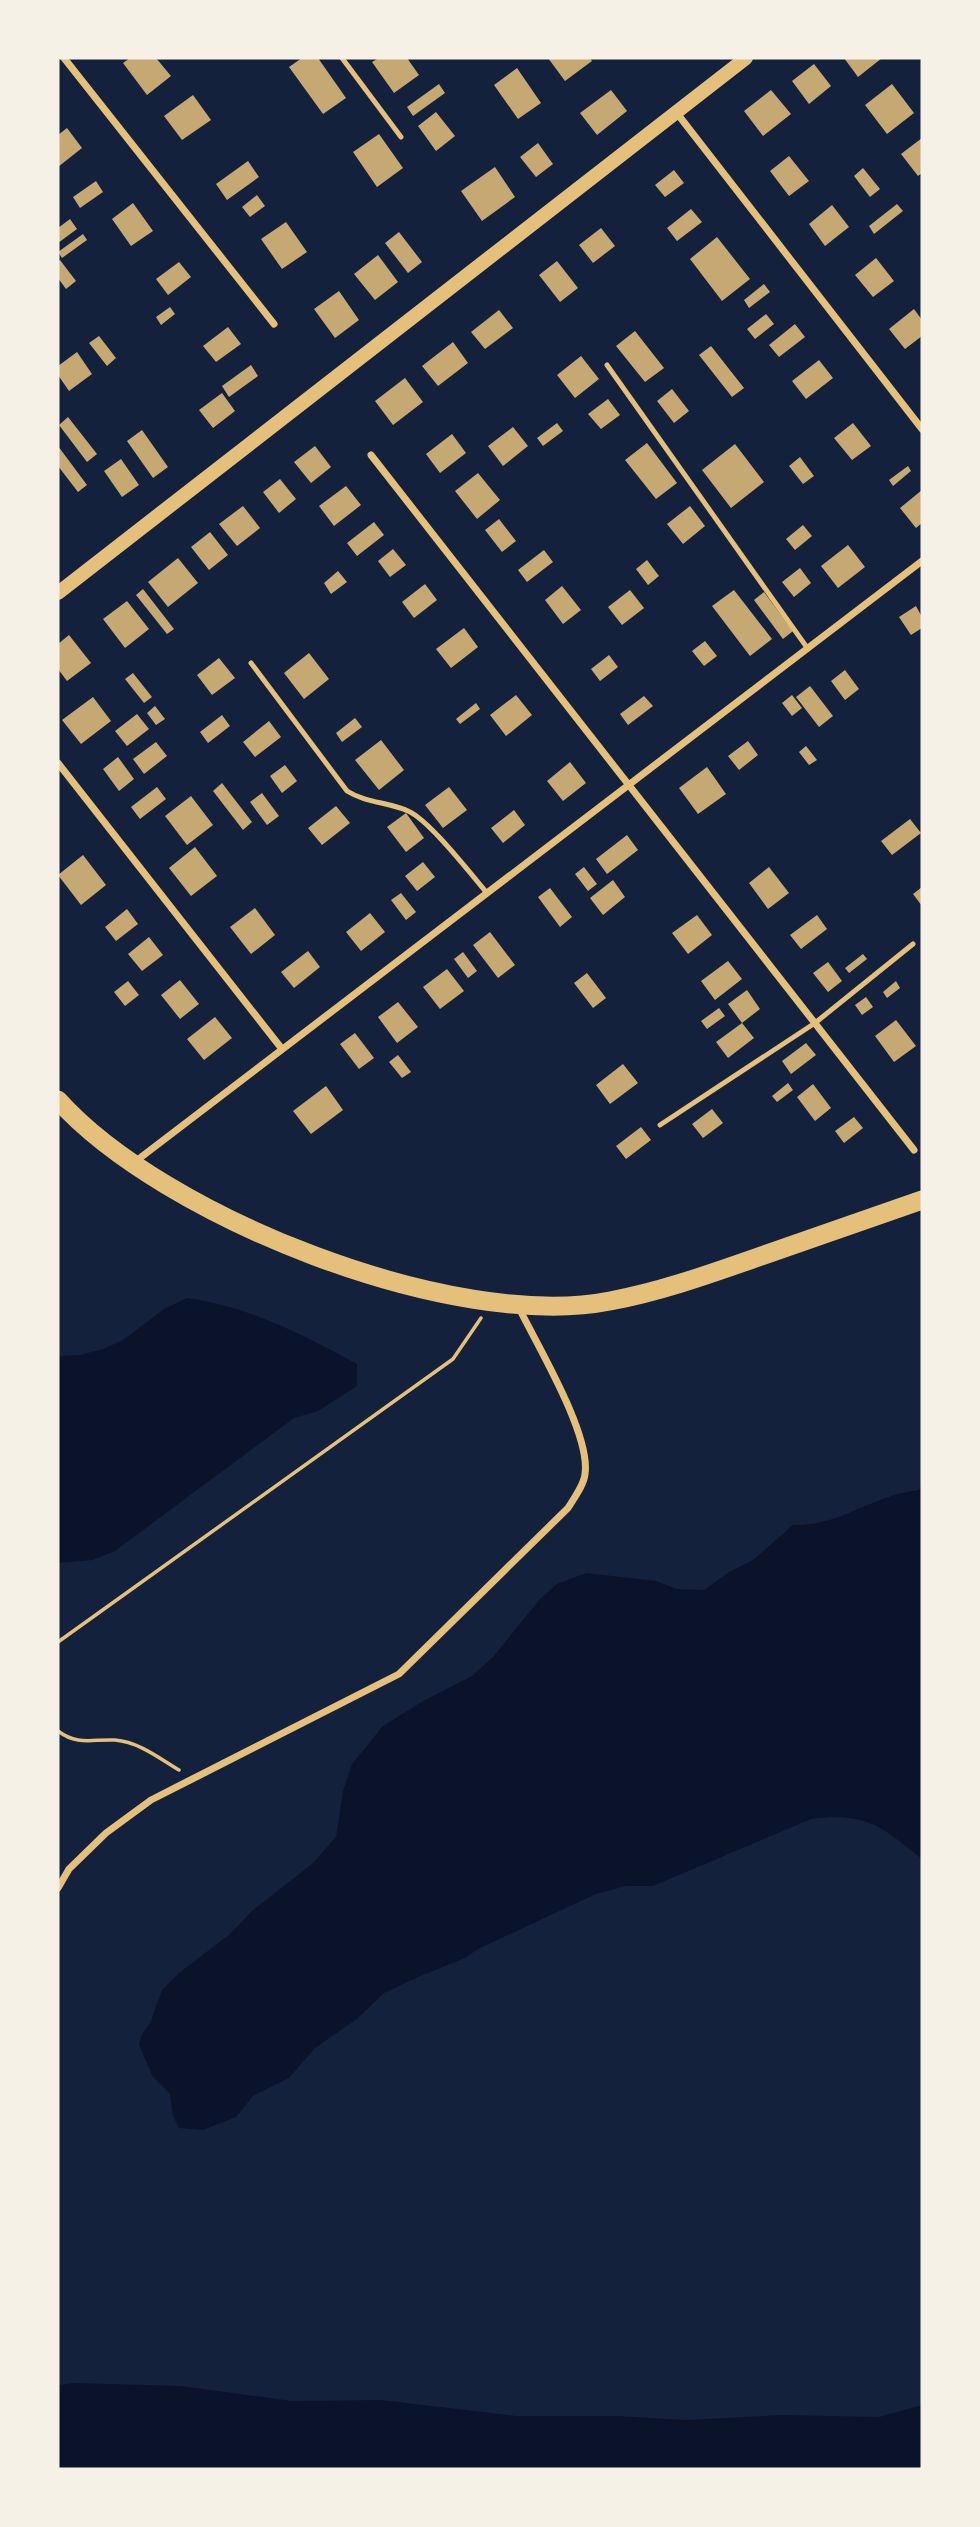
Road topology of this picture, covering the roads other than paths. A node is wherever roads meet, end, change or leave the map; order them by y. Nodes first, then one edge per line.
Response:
1 (64, 58) edge
2 (342, 58) edge
3 (746, 58) edge
4 (675, 111) junction
5 (401, 137) dead end
6 (274, 324) dead end
7 (607, 365) dead end
8 (922, 429) edge
9 (371, 455) dead end
10 (922, 561) edge
11 (58, 593) edge
12 (808, 649) junction
13 (251, 663) dead end
14 (58, 763) edge
15 (629, 785) junction
16 (487, 893) junction
17 (913, 944) dead end
18 (815, 1023) junction
19 (282, 1049) junction
20 (58, 1101) edge
21 (660, 1125) dead end
22 (914, 1150) dead end
23 (132, 1163) junction
24 (922, 1200) edge
25 (518, 1305) junction
26 (58, 1888) edge

1 - 6 street
2 - 5 lane
3 - 4 main road
4 - 8 street
4 - 11 main road
7 - 12 lane
9 - 15 street
10 - 12 street
12 - 15 street
13 - 16 lane
14 - 19 street
15 - 16 street
15 - 18 street
16 - 19 street
17 - 18 lane
18 - 21 lane
18 - 22 street
19 - 23 street
20 - 23 highway
23 - 25 highway
24 - 25 highway
25 - 26 street

